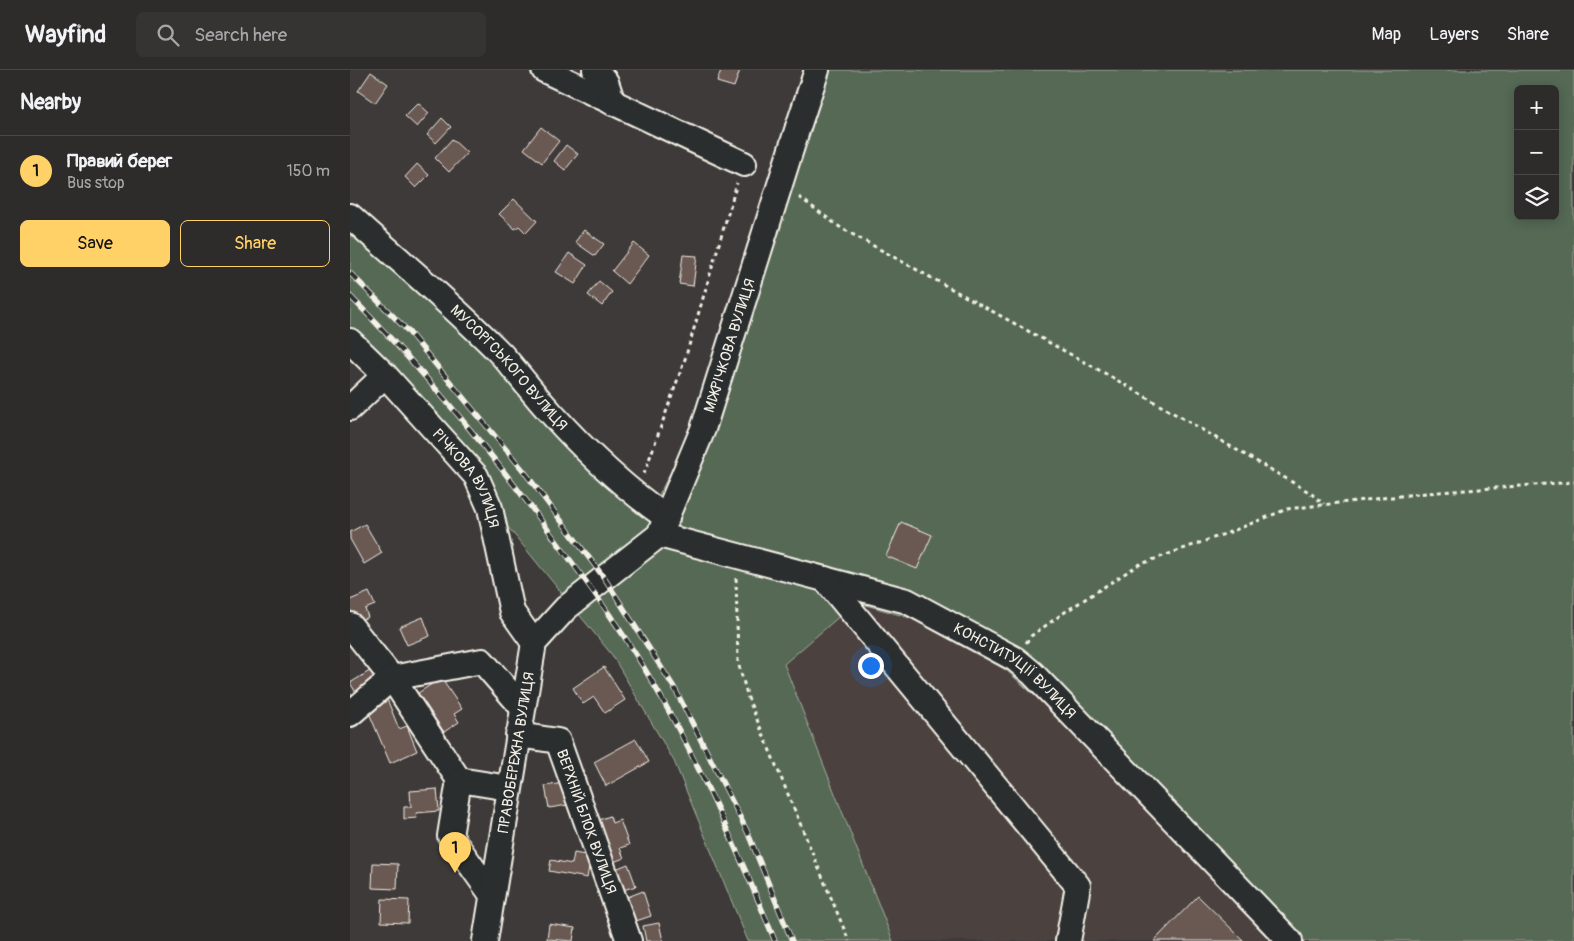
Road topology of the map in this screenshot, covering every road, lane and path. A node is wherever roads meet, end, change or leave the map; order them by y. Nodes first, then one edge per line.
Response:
1 (544, 70) edge
2 (595, 70) edge
3 (817, 70) edge
4 (612, 103) junction
5 (744, 164) joint
6 (796, 195) dead end
7 (350, 216) edge
8 (350, 341) edge
9 (385, 375) junction
10 (350, 408) edge
11 (1574, 482) edge
12 (637, 497) junction
13 (1324, 504) junction
14 (663, 527) junction
15 (735, 555) junction
16 (825, 579) junction
17 (350, 626) edge
18 (534, 643) junction
19 (1015, 659) junction
20 (392, 678) junction
21 (522, 707) junction
22 (350, 714) edge
23 (518, 735) junction
24 (460, 780) junction
25 (509, 788) junction
26 (492, 895) junction
27 (485, 941) edge
28 (629, 941) edge
29 (849, 941) edge
30 (1068, 941) edge
31 (1290, 941) edge

1 - 4 street
2 - 4 street
3 - 14 street, МІЖРІЧКОВА ВУЛИЦЯ, bridge
4 - 5 street
5 - 12 path
6 - 13 path
7 - 12 street, МУСОРГСЬКОГО ВУЛИЦЯ
8 - 9 street, РІЧКОВА ВУЛИЦЯ
9 - 10 street
9 - 18 street, РІЧКОВА ВУЛИЦЯ
11 - 13 path
12 - 14 street, МУСОРГСЬКОГО ВУЛИЦЯ
13 - 19 path
14 - 15 street, КОНСТИТУЦІЇ ВУЛИЦЯ
14 - 18 street, МІЖРІЧКОВА ВУЛИЦЯ
15 - 16 street, КОНСТИТУЦІЇ ВУЛИЦЯ
15 - 29 path
16 - 19 street, КОНСТИТУЦІЇ ВУЛИЦЯ
16 - 30 street
17 - 20 street
18 - 21 street, ПРАВОБЕРЕЖНА ВУЛИЦЯ
19 - 31 street, КОНСТИТУЦІЇ ВУЛИЦЯ
20 - 21 street
20 - 22 street
20 - 24 street
21 - 23 street, ПРАВОБЕРЕЖНА ВУЛИЦЯ
23 - 25 street, ПРАВОБЕРЕЖНА ВУЛИЦЯ
23 - 28 street, ВЕРХНІЙ БЛОК ВУЛИЦЯ
24 - 25 street
24 - 26 street
25 - 26 street, ПРАВОБЕРЕЖНА ВУЛИЦЯ
26 - 27 street, ПРАВОБЕРЕЖНА ВУЛИЦЯ

